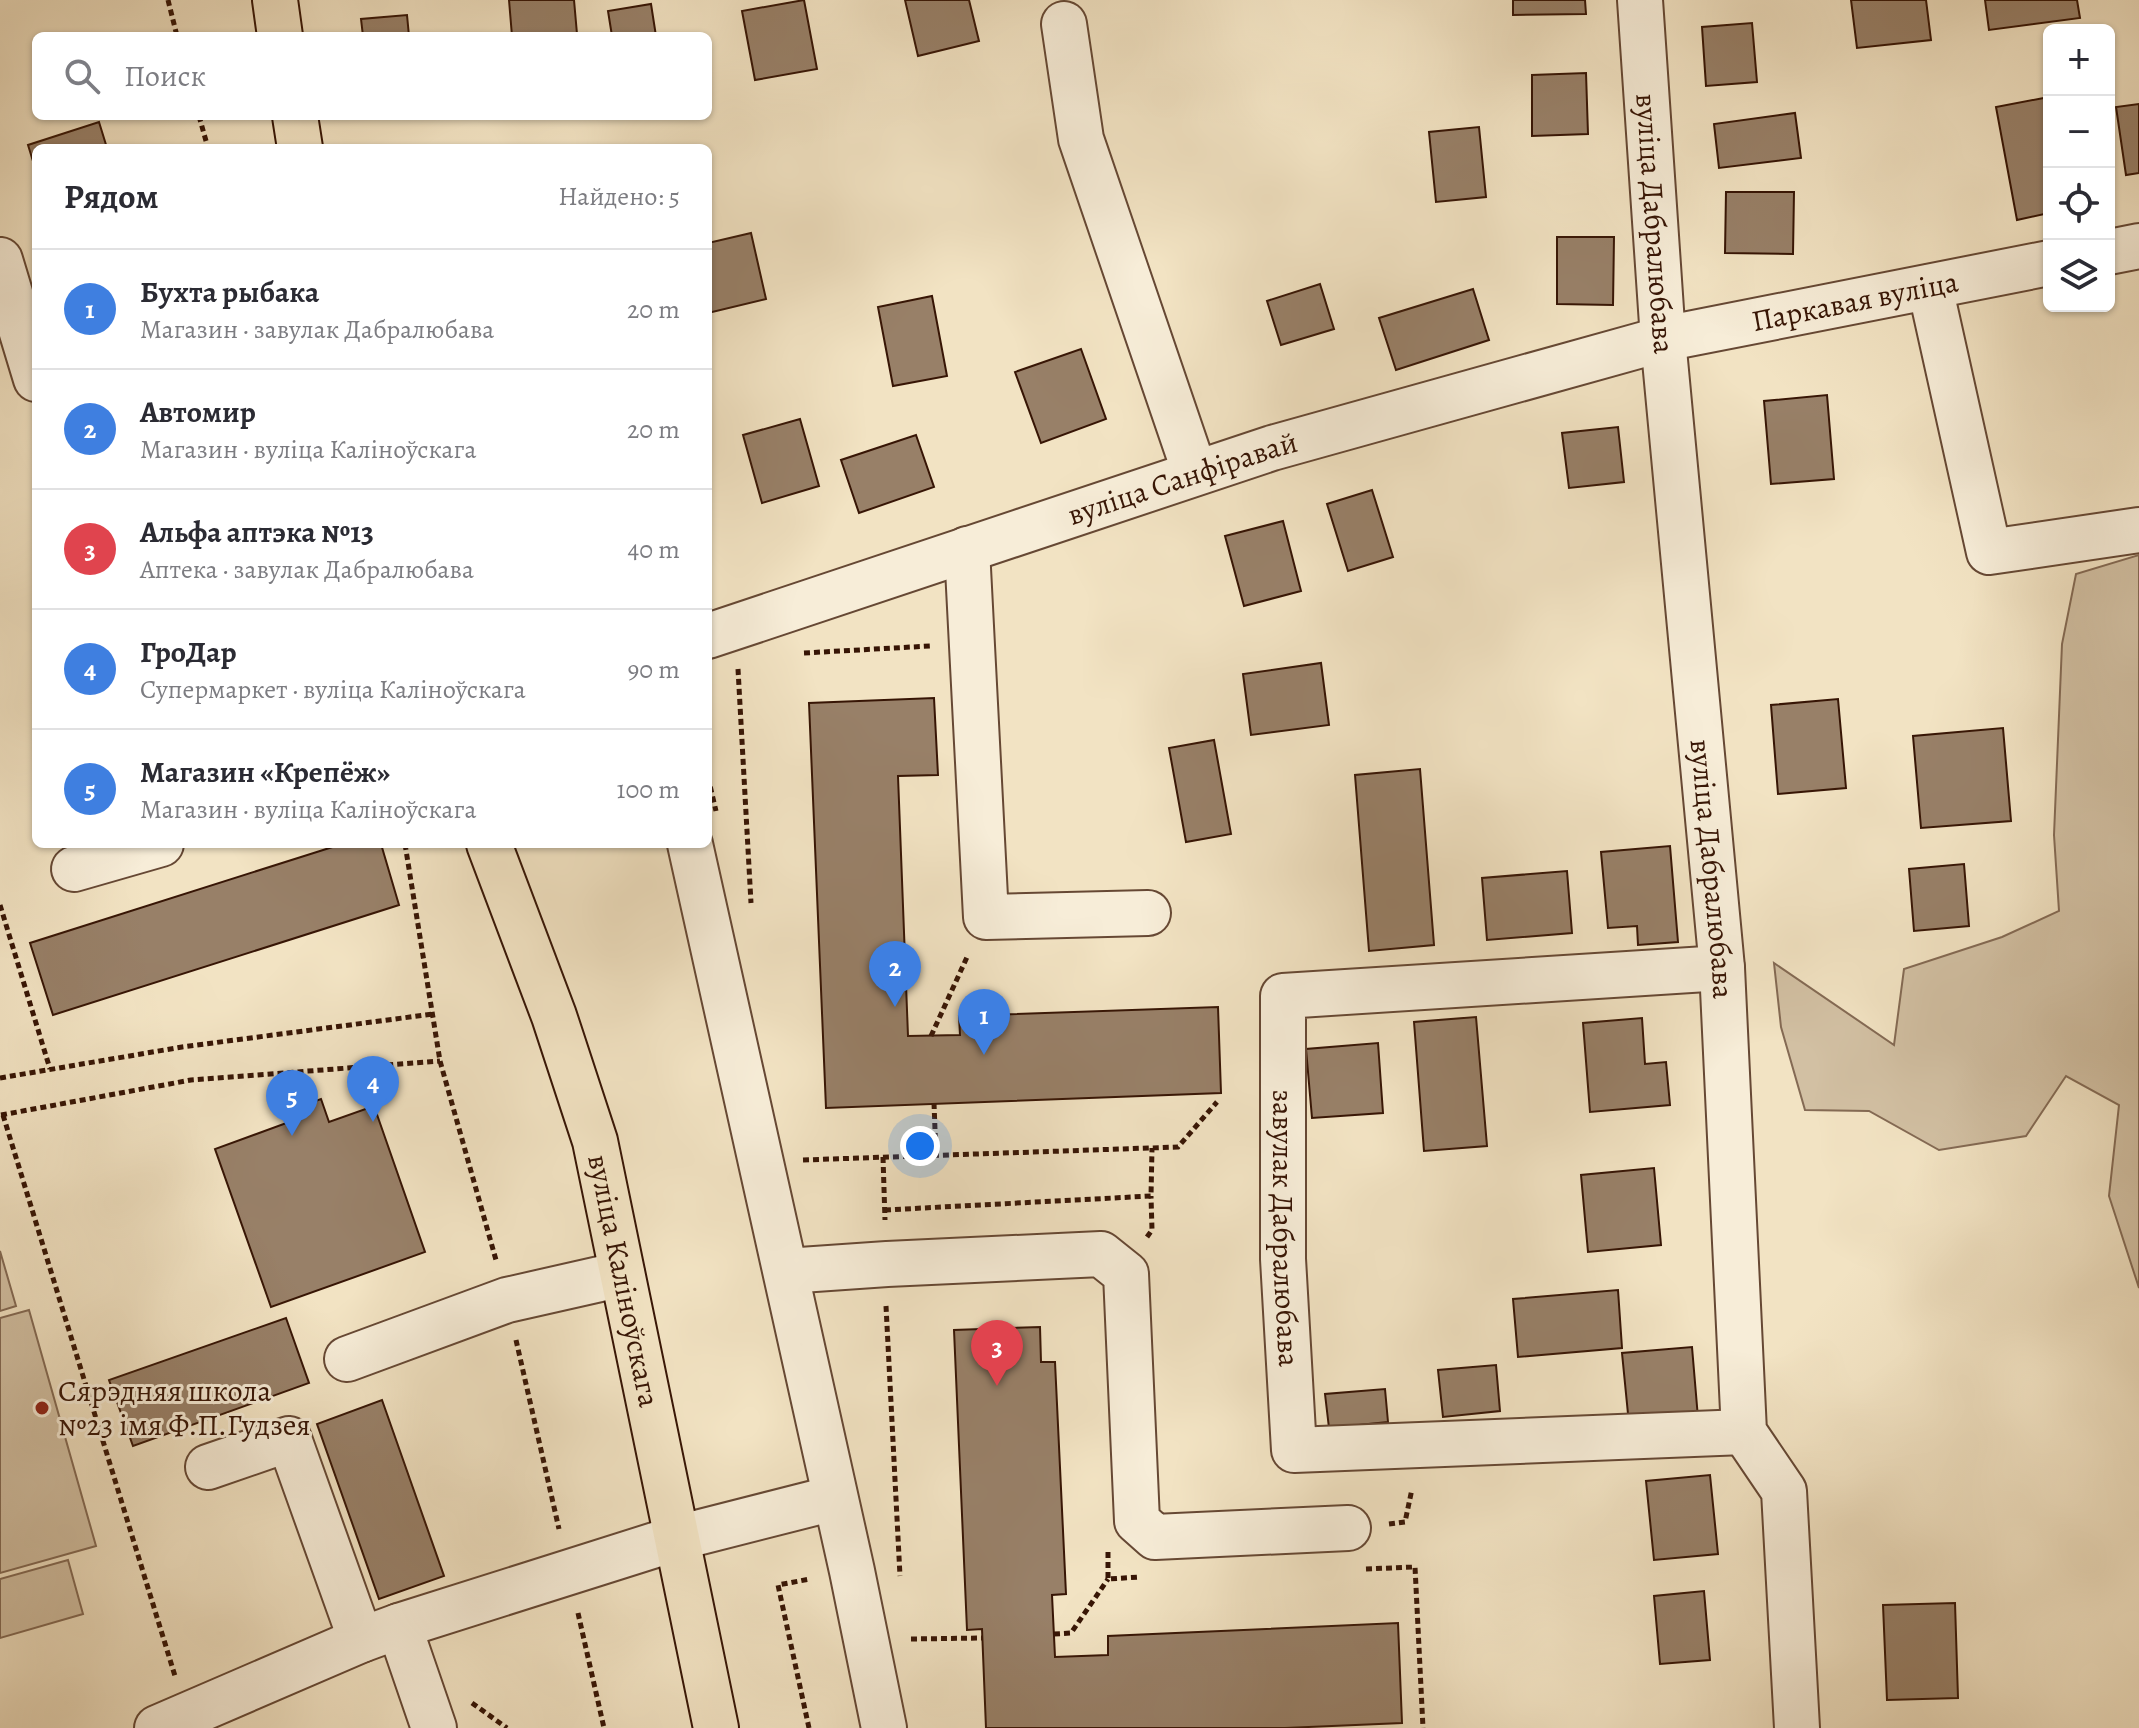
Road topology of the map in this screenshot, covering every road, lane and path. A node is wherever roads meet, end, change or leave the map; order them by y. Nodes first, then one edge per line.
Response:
1 (168, 0) edge
2 (275, 0) edge
3 (1640, 0) edge
4 (1064, 24) dead end
5 (176, 32) edge
6 (279, 32) edge
7 (200, 120) edge
8 (296, 120) edge
9 (207, 144) edge
10 (299, 144) edge
11 (2139, 246) edge
12 (2115, 251) edge
13 (0, 260) edge
14 (2043, 264) edge
15 (1930, 287) junction
16 (1663, 339) junction
17 (32, 366) edge
18 (1195, 473) junction
19 (2139, 530) edge
20 (967, 549) junction
21 (938, 645) dead end
22 (803, 653) dead end
23 (718, 654) edge
24 (750, 663) dead end
25 (738, 668) junction
26 (147, 848) edge
27 (406, 848) edge
28 (491, 848) edge
29 (691, 848) edge
30 (74, 869) dead end
31 (0, 905) edge
32 (751, 906) dead end
33 (1148, 913) dead end
34 (967, 942) dead end
35 (1722, 968) junction
36 (433, 1014) junction
37 (931, 1036) dead end
38 (440, 1061) junction
39 (50, 1069) junction
40 (0, 1078) edge
41 (1217, 1102) dead end
42 (934, 1103) dead end
43 (2, 1115) edge
44 (1152, 1148) junction
45 (936, 1156) junction
46 (883, 1157) junction
47 (798, 1160) dead end
48 (885, 1210) junction
49 (887, 1264) junction
50 (786, 1271) junction
51 (622, 1274) junction
52 (507, 1300) junction
53 (347, 1359) dead end
54 (1744, 1432) junction
55 (1421, 1445) junction
56 (208, 1467) dead end
57 (834, 1498) junction
58 (1348, 1528) joint
59 (677, 1538) junction
60 (570, 1574) junction
61 (900, 1576) dead end
62 (1108, 1579) dead end
63 (380, 1633) junction
64 (1054, 1634) dead end
65 (982, 1638) dead end
66 (904, 1639) dead end
67 (172, 1722) edge
68 (434, 1728) edge
69 (604, 1728) edge
70 (716, 1728) edge
71 (884, 1728) edge
72 (1797, 1728) edge

1 - 5 path
2 - 6 main road
3 - 16 street, вуліца Дабралюбава
4 - 18 street
7 - 9 path
8 - 10 main road
11 - 12 street
13 - 17 street
14 - 15 street, Паркавая вуліца
15 - 16 street, Паркавая вуліца
15 - 19 street
16 - 18 street, вуліца Санфіравай
16 - 35 street, вуліца Дабралюбава
18 - 20 street, вуліца Санфіравай
20 - 23 street, вуліца Санфіравай
20 - 33 street
21 - 22 path
23 - 25 path
24 - 25 path
25 - 32 path
26 - 30 street
27 - 36 path
28 - 51 main road, вуліца Каліноўскага
29 - 50 street
31 - 39 path
34 - 37 path
35 - 54 street, вуліца Дабралюбава
35 - 55 street, завулак Дабралюбава
36 - 38 path
36 - 39 path
38 - 43 path
38 - 52 path
39 - 40 path
41 - 44 path
42 - 45 path
43 - 67 path
44 - 45 path
44 - 48 path
45 - 46 path
46 - 47 path
46 - 48 path
48 - 49 path
49 - 50 street
49 - 58 street
49 - 61 path
50 - 57 street
51 - 52 street
51 - 59 main road, вуліца Каліноўскага
52 - 53 street
52 - 60 path
54 - 55 street, завулак Дабралюбава
54 - 72 street
55 - 58 path
56 - 63 street
57 - 59 street
57 - 71 street
59 - 60 street
59 - 70 main road, вуліца Каліноўскага
60 - 63 street
60 - 69 path
62 - 64 path
63 - 67 street
63 - 68 street
65 - 66 path

